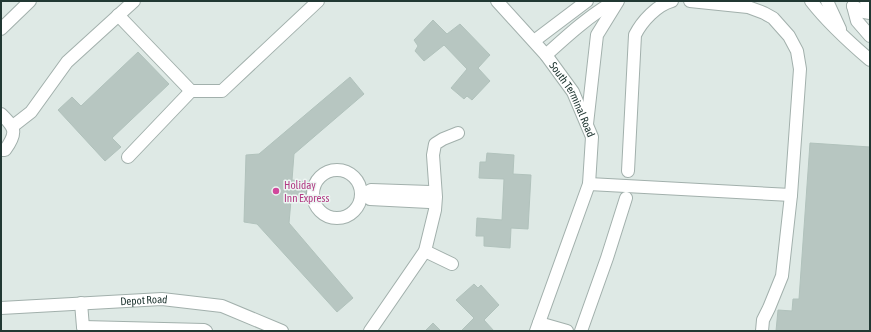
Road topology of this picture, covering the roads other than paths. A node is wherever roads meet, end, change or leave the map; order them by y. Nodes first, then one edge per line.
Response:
1 (30, 1) edge
2 (134, 1) edge
3 (318, 1) edge
4 (497, 1) edge
5 (587, 1) edge
6 (616, 1) edge
7 (672, 1) edge
8 (690, 1) edge
9 (811, 1) edge
10 (827, 1) edge
11 (866, 1) edge
12 (851, 3) edge
13 (870, 8) edge
14 (870, 13) edge
15 (118, 15) junction
16 (870, 23) edge
17 (1, 29) edge
18 (870, 36) edge
19 (846, 39) junction
20 (534, 41) junction
21 (546, 55) junction
22 (870, 60) edge
23 (192, 91) junction
24 (1, 114) edge
25 (587, 125) junction
26 (13, 126) junction
27 (458, 133) dead end
28 (1, 150) edge
29 (128, 156) dead end
30 (628, 171) dead end
31 (589, 184) junction
32 (363, 194) junction
33 (791, 195) junction
34 (435, 197) junction
35 (626, 198) dead end
36 (425, 251) junction
37 (452, 264) dead end
38 (81, 303) junction
39 (1, 308) edge
40 (537, 327) edge
41 (86, 329) edge
42 (206, 331) edge
43 (282, 331) edge
44 (370, 331) edge
45 (567, 331) edge
46 (581, 331) edge
47 (762, 331) edge

1 - 17 street
2 - 15 street
3 - 23 street
4 - 20 street, South Terminal Road
5 - 20 street
6 - 21 street
6 - 25 street
7 - 30 street
8 - 33 street
9 - 19 street
10 - 19 street
11 - 13 street
12 - 14 street
12 - 16 street
12 - 18 street
15 - 23 street
15 - 26 street
19 - 22 street
20 - 21 street, South Terminal Road
21 - 25 street, South Terminal Road
23 - 29 street
24 - 26 street
25 - 31 street, South Terminal Road
26 - 28 street
27 - 34 street
31 - 33 street
31 - 40 street, South Terminal Road
32 - 32 street
32 - 34 street
33 - 47 street
34 - 36 street
35 - 46 street
36 - 37 street
36 - 44 street
38 - 39 street, Depot Road
38 - 41 street
38 - 43 street, Depot Road
40 - 45 street
41 - 42 street

